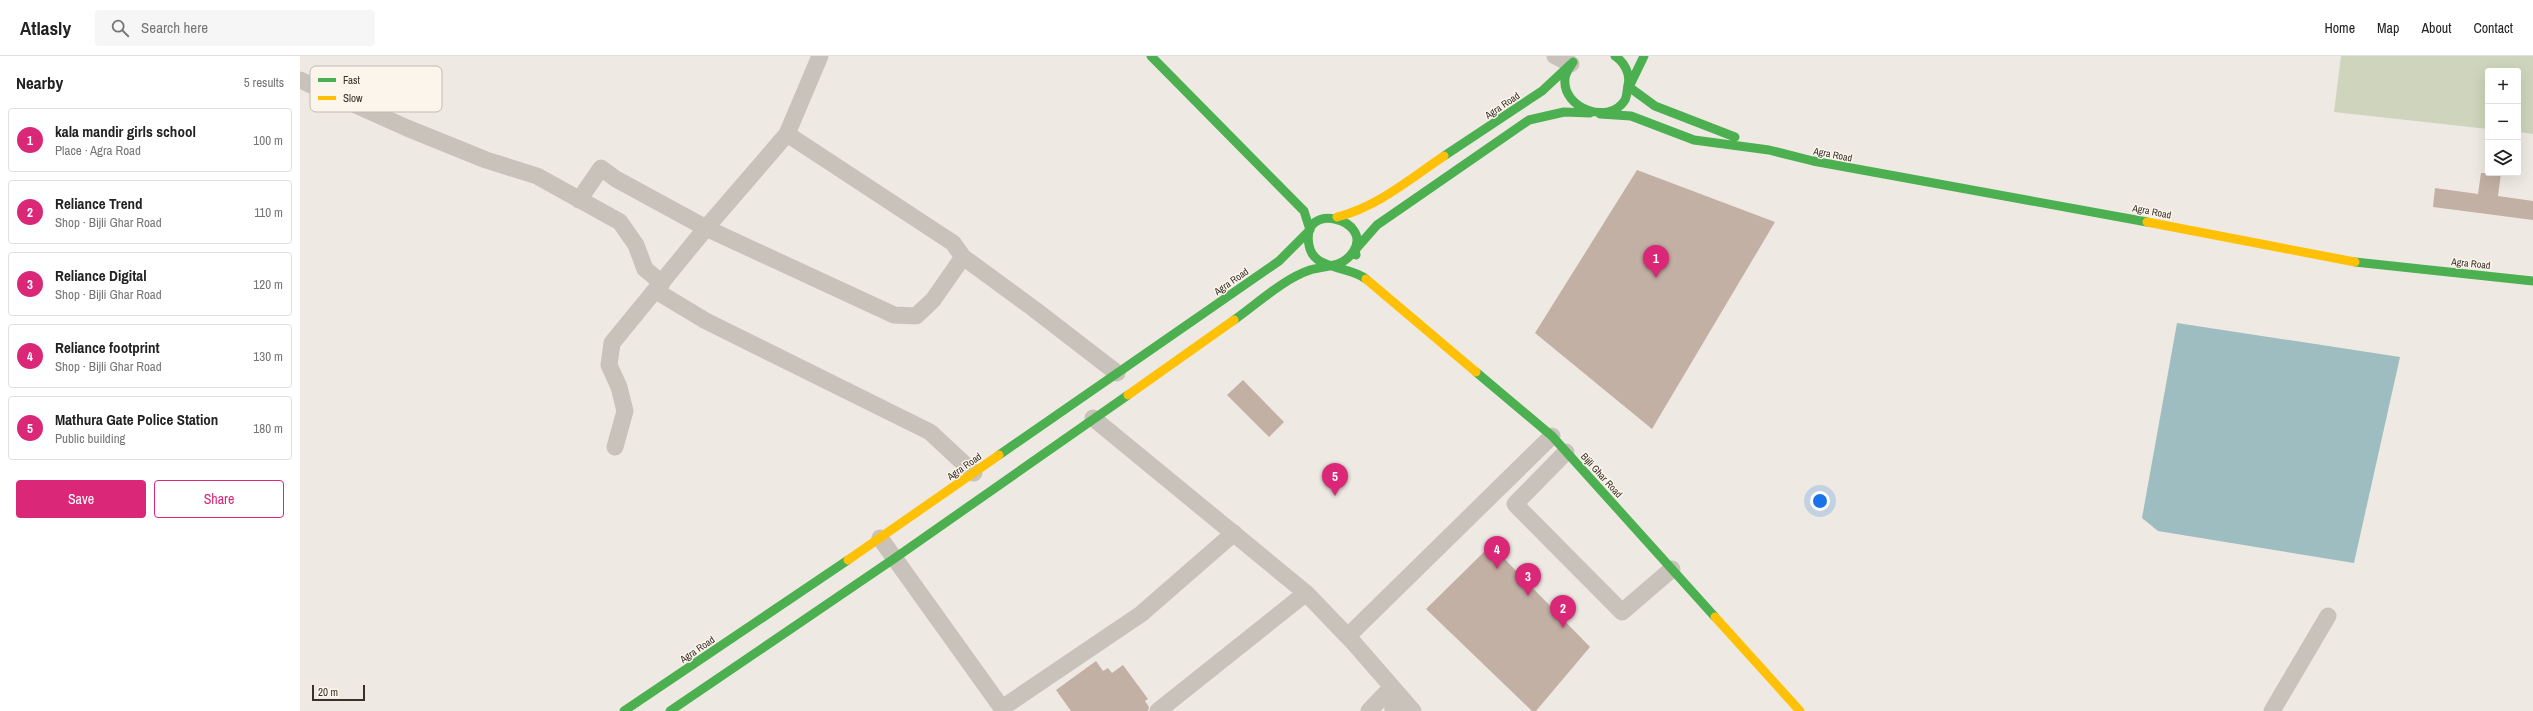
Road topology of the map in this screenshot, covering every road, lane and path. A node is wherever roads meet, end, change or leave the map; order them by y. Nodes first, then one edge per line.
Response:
1 (820, 56) edge
2 (1151, 56) edge
3 (1555, 56) edge
4 (1615, 56) edge
5 (1644, 56) edge
6 (1575, 60) edge
7 (300, 80) edge
8 (310, 84) edge
9 (1629, 87) junction
10 (371, 112) edge
11 (1590, 113) junction
12 (1600, 114) junction
13 (787, 134) junction
14 (1769, 150) junction
15 (579, 200) junction
16 (1304, 211) junction
17 (1333, 217) junction
18 (706, 228) junction
19 (1310, 230) junction
20 (1355, 250) junction
21 (963, 257) junction
22 (1332, 266) junction
23 (1364, 277) junction
24 (2533, 281) edge
25 (659, 287) junction
26 (1117, 374) junction
27 (1093, 418) junction
28 (1552, 436) junction
29 (615, 447) dead end
30 (1566, 452) junction
31 (974, 473) junction
32 (1234, 533) junction
33 (880, 538) junction
34 (896, 558) junction
35 (1672, 569) junction
36 (1306, 593) junction
37 (2328, 616) dead end
38 (1348, 636) junction
39 (1392, 687) junction
40 (1003, 709) edge
41 (624, 711) edge
42 (670, 711) edge
43 (1158, 711) edge
44 (1369, 711) edge
45 (1393, 711) edge
46 (1413, 711) edge
47 (1800, 711) edge
48 (2272, 711) edge

1 - 13 street
2 - 16 main road
3 - 6 street
4 - 9 main road
5 - 9 main road
6 - 11 main road
6 - 17 main road, Agra Road
7 - 8 street
9 - 12 main road
9 - 14 main road, Agra Road
10 - 15 street
11 - 12 main road, Agra Road
11 - 20 main road
12 - 14 main road, Agra Road
13 - 18 street
13 - 21 street
14 - 24 main road, Agra Road
15 - 18 street
15 - 25 street
16 - 17 main road
16 - 19 main road
17 - 19 main road
17 - 20 main road
18 - 21 street
18 - 25 street
19 - 22 main road
19 - 26 main road, Agra Road
20 - 22 main road
20 - 23 main road
21 - 26 street
22 - 23 main road
22 - 27 main road
23 - 28 main road, Bijli Ghar Road
25 - 29 street
25 - 31 street
26 - 31 main road, Agra Road
27 - 32 street
27 - 34 main road
28 - 30 main road, Bijli Ghar Road
28 - 38 street
30 - 35 main road, Bijli Ghar Road
30 - 35 street
31 - 33 main road, Agra Road
32 - 36 street
32 - 40 street
33 - 34 street
33 - 41 main road, Agra Road
34 - 40 street
34 - 42 main road
35 - 47 main road, Bijli Ghar Road
36 - 38 street
36 - 43 street
37 - 48 street
38 - 39 street
39 - 44 street
39 - 45 street
39 - 46 street

